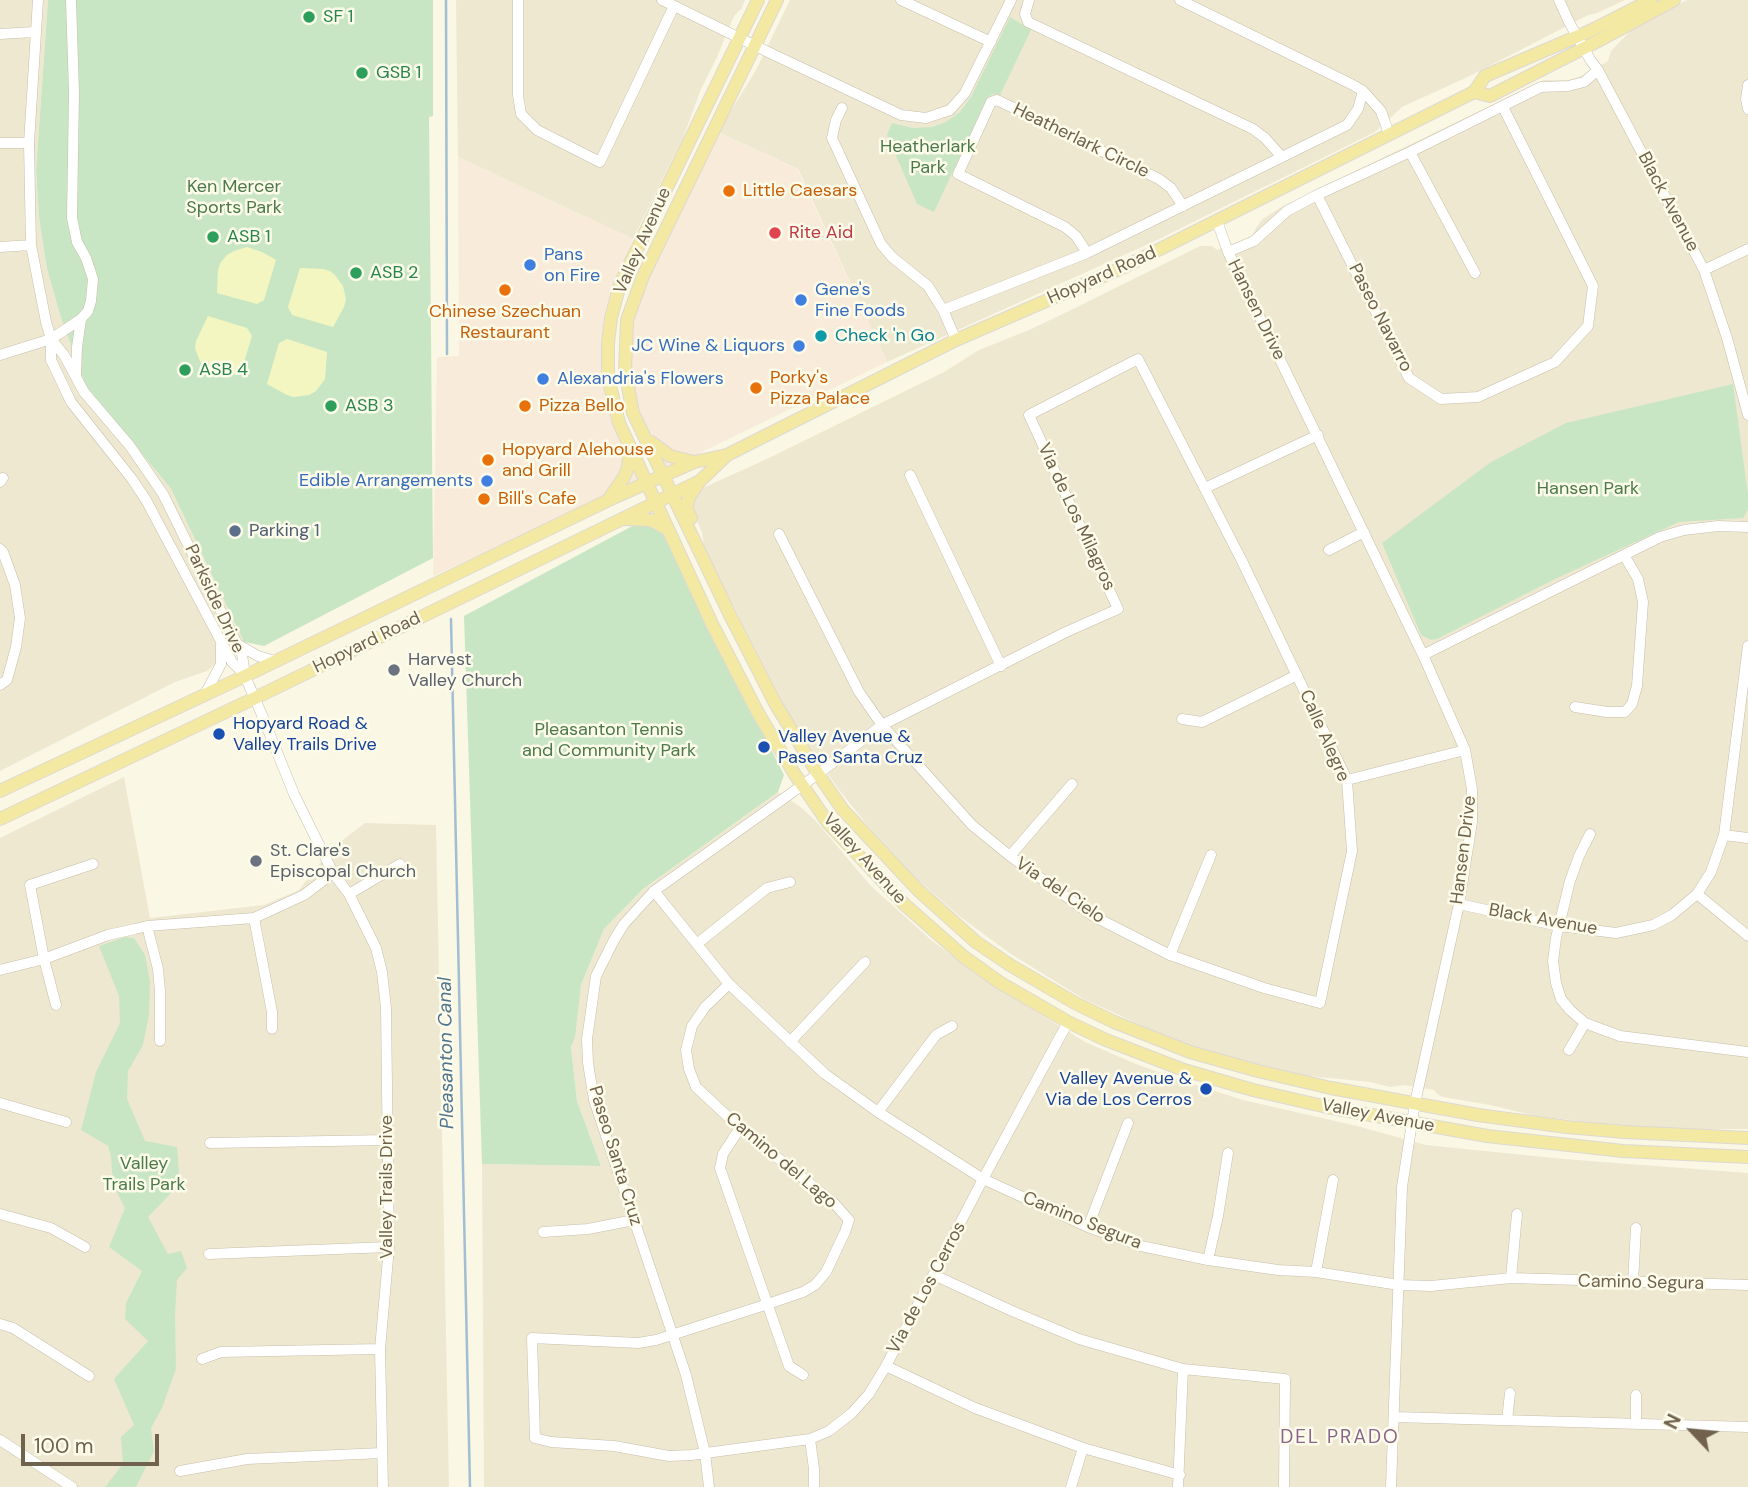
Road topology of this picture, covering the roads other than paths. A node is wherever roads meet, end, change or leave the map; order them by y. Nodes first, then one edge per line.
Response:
1 (38, 0) edge
2 (71, 0) edge
3 (518, 0) edge
4 (662, 0) edge
5 (758, 0) edge
6 (777, 0) edge
7 (901, 0) edge
8 (1011, 0) edge
9 (1029, 0) edge
10 (1180, 0) edge
11 (1559, 0) edge
12 (1651, 0) edge
13 (1674, 0) edge
14 (674, 6) junction
15 (35, 32) junction
16 (0, 34) edge
17 (739, 38) junction
18 (991, 42) junction
19 (1580, 42) junction
20 (755, 46) junction
21 (1598, 70) junction
22 (1748, 85) edge
23 (1363, 91) junction
24 (1474, 92) junction
25 (1503, 107) junction
26 (842, 108) dead end
27 (1748, 108) edge
28 (1389, 134) junction
29 (0, 143) edge
30 (29, 143) junction
31 (1410, 152) junction
32 (1281, 156) junction
33 (1317, 195) junction
34 (1183, 206) junction
35 (1217, 221) junction
36 (31, 245) junction
37 (0, 247) edge
38 (1748, 249) edge
39 (1228, 252) junction
40 (1087, 253) junction
41 (1704, 270) junction
42 (1475, 274) dead end
43 (943, 310) junction
44 (81, 319) junction
45 (51, 339) junction
46 (956, 340) junction
47 (0, 355) edge
48 (77, 379) junction
49 (1748, 415) edge
50 (1318, 435) junction
51 (646, 438) junction
52 (630, 446) junction
53 (727, 455) junction
54 (694, 462) junction
55 (664, 475) junction
56 (910, 475) dead end
57 (700, 481) junction
58 (648, 483) junction
59 (1205, 488) junction
60 (672, 495) junction
61 (608, 501) junction
62 (656, 502) junction
63 (621, 519) junction
64 (1748, 527) edge
65 (667, 530) junction
66 (1364, 532) junction
67 (779, 534) dead end
68 (692, 537) junction
69 (0, 549) edge
70 (1329, 550) dead end
71 (1624, 555) junction
72 (221, 641) junction
73 (237, 644) junction
74 (1748, 646) edge
75 (1423, 655) junction
76 (275, 661) junction
77 (1001, 666) junction
78 (1297, 675) junction
79 (245, 676) junction
80 (0, 685) edge
81 (205, 694) junction
82 (255, 698) junction
83 (1575, 707) dead end
84 (1182, 719) dead end
85 (882, 725) junction
86 (1737, 735) junction
87 (1748, 736) edge
88 (1465, 750) junction
89 (818, 774) junction
90 (1347, 780) junction
91 (1072, 784) dead end
92 (802, 785) junction
93 (0, 791) edge
94 (0, 819) edge
95 (1590, 834) dead end
96 (1724, 835) junction
97 (1748, 838) edge
98 (1210, 855) dead end
99 (1010, 856) junction
100 (93, 864) dead end
101 (401, 864) dead end
102 (333, 873) junction
103 (790, 882) dead end
104 (654, 891) junction
105 (349, 894) junction
106 (1697, 894) junction
107 (1459, 904) junction
108 (254, 918) junction
109 (147, 926) junction
110 (1559, 926) junction
111 (1748, 936) edge
112 (698, 943) junction
113 (1170, 955) junction
114 (44, 958) junction
115 (865, 962) dead end
116 (0, 970) edge
117 (729, 984) junction
118 (1320, 1003) joint
119 (56, 1005) dead end
120 (1068, 1022) junction
121 (1585, 1023) junction
122 (952, 1026) dead end
123 (272, 1029) dead end
124 (160, 1041) dead end
125 (790, 1042) junction
126 (1569, 1049) dead end
127 (1748, 1052) edge
128 (1415, 1103) junction
129 (0, 1104) edge
130 (878, 1112) junction
131 (66, 1122) dead end
132 (1412, 1122) junction
133 (1128, 1123) dead end
134 (740, 1128) junction
135 (1748, 1138) edge
136 (388, 1140) junction
137 (210, 1143) dead end
138 (1228, 1153) dead end
139 (1748, 1157) edge
140 (983, 1179) junction
141 (1333, 1180) dead end
142 (0, 1214) edge
143 (1517, 1214) dead end
144 (634, 1220) junction
145 (1088, 1227) junction
146 (1636, 1228) dead end
147 (543, 1232) dead end
148 (85, 1247) dead end
149 (389, 1247) junction
150 (209, 1254) dead end
151 (1209, 1260) junction
152 (1316, 1272) junction
153 (934, 1275) junction
154 (1511, 1278) junction
155 (1633, 1282) junction
156 (1399, 1285) junction
157 (1748, 1285) edge
158 (768, 1304) junction
159 (0, 1324) edge
160 (671, 1334) junction
161 (380, 1349) junction
162 (202, 1359) dead end
163 (886, 1366) junction
164 (1183, 1369) junction
165 (803, 1375) dead end
166 (89, 1376) dead end
167 (1510, 1393) dead end
168 (1636, 1395) dead end
169 (1394, 1418) junction
170 (1507, 1420) junction
171 (1636, 1423) junction
172 (1748, 1427) edge
173 (0, 1440) edge
174 (810, 1440) junction
175 (1083, 1448) junction
176 (382, 1453) junction
177 (705, 1453) junction
178 (180, 1471) dead end
179 (1180, 1475) junction
180 (72, 1487) edge
181 (383, 1487) edge
182 (709, 1487) edge
183 (814, 1487) edge
184 (1071, 1487) edge
185 (1178, 1487) edge
186 (1284, 1487) edge
187 (1391, 1487) edge

1 - 15 street, Parkside Drive
2 - 44 street
3 - 14 street
4 - 14 street
5 - 17 main road, Valley Avenue
6 - 20 main road, Valley Avenue
7 - 18 street
8 - 18 street
9 - 32 street
10 - 23 street
11 - 19 street, Black Avenue
12 - 19 main road, Hopyard Road
13 - 19 main road, Hopyard Road
14 - 17 street
15 - 16 street
15 - 30 street, Parkside Drive
17 - 20 street
17 - 52 main road, Valley Avenue
18 - 20 street
19 - 21 street, Black Avenue
19 - 24 main road, Hopyard Road
19 - 24 main road, Hopyard Road
20 - 51 main road, Valley Avenue
21 - 25 street
21 - 41 street, Black Avenue
22 - 27 street
23 - 28 street
23 - 32 street, Hopyard Road
24 - 28 main road, Hopyard Road
25 - 31 street
25 - 33 street, Paseo Navarro
26 - 43 street
28 - 35 main road, Hopyard Road
29 - 30 street
30 - 36 street, Parkside Drive
31 - 33 street
31 - 42 street
32 - 34 street, Hopyard Road
33 - 39 street
34 - 40 street, Hopyard Road
34 - 40 street, Heatherlark Circle
35 - 39 street, Hansen Drive
35 - 46 main road, Hopyard Road
36 - 37 street
36 - 45 street, Parkside Drive
38 - 41 street
39 - 50 street, Hansen Drive
40 - 43 street, Hopyard Road
41 - 49 street, Black Avenue
43 - 46 street
44 - 45 street
44 - 48 street
45 - 47 street
45 - 48 street, Parkside Drive
45 - 72 street, Parkside Drive
46 - 53 main road, Hopyard Road
48 - 73 street, Parkside Drive
50 - 59 street
50 - 66 street, Hansen Drive
51 - 54 main road
51 - 55 main road, Valley Avenue
52 - 58 main road, Valley Avenue
52 - 61 main road
53 - 54 main road, Hopyard Road
53 - 57 main road, Hopyard Road
54 - 55 main road, Hopyard Road
55 - 58 main road, Hopyard Road
55 - 60 main road, Valley Avenue
56 - 77 street
57 - 60 main road, Hopyard Road
57 - 68 main road
58 - 61 main road, Hopyard Road
58 - 62 main road, Valley Avenue
59 - 77 street, Via de Los Milagros
59 - 78 street, Calle Alegre
60 - 62 main road, Hopyard Road
60 - 68 main road, Valley Avenue
61 - 76 main road, Hopyard Road
62 - 63 main road, Hopyard Road
62 - 65 main road, Valley Avenue
63 - 65 main road
63 - 82 main road, Hopyard Road
64 - 71 street
65 - 92 main road, Valley Avenue
66 - 70 street
66 - 75 street, Hansen Drive
67 - 85 street, Via del Cielo
68 - 89 main road, Valley Avenue
69 - 80 street
71 - 75 street
71 - 83 street
72 - 79 street, Parkside Drive
72 - 81 street
73 - 76 street
73 - 79 street, Parkside Drive
74 - 86 street, Black Avenue
75 - 88 street, Hansen Drive
76 - 79 main road, Hopyard Road
77 - 85 street, Via de Los Milagros
78 - 84 street
78 - 90 street, Calle Alegre
79 - 81 main road, Hopyard Road
79 - 82 street, Valley Trails Drive
81 - 93 main road, Hopyard Road
82 - 94 main road, Hopyard Road
82 - 102 street, Valley Trails Drive
85 - 89 street, Via de Los Milagros
85 - 99 street, Via del Cielo
86 - 87 street
86 - 96 street, Black Avenue
88 - 90 street
88 - 107 street, Hansen Drive
89 - 92 street, Via de Los Milagros
89 - 128 main road, Valley Avenue
90 - 118 street, Calle Alegre
91 - 99 street
92 - 104 street, Paseo Santa Cruz
92 - 120 main road, Valley Avenue
95 - 110 street
96 - 97 street
96 - 106 street, Black Avenue
98 - 113 street
99 - 113 street, Via del Cielo
100 - 114 street
101 - 105 street
102 - 105 street, Valley Trails Drive
102 - 108 street
103 - 112 street
104 - 112 street, Camino Segura
104 - 144 street, Paseo Santa Cruz
105 - 136 street, Valley Trails Drive
106 - 110 street, Black Avenue
106 - 111 street
107 - 110 street, Black Avenue
107 - 128 street, Hansen Drive
108 - 109 street
108 - 123 street
109 - 114 street
109 - 124 street
110 - 121 street
112 - 117 street, Camino Segura
113 - 118 street, Via del Cielo
114 - 116 street
114 - 119 street
115 - 125 street
117 - 125 street, Camino Segura
117 - 134 street, Camino del Lago
120 - 132 main road, Valley Avenue
120 - 140 street, Via de Los Cerros
121 - 126 street
121 - 127 street
122 - 130 street
125 - 130 street, Camino Segura
128 - 132 street, Hansen Drive
128 - 135 main road, Valley Avenue
129 - 131 street
130 - 140 street, Camino Segura
132 - 139 main road, Valley Avenue
132 - 156 street, Hansen Drive
133 - 145 street
134 - 158 street
134 - 158 street, Camino del Lago
136 - 137 street
136 - 149 street, Valley Trails Drive
138 - 151 street
140 - 145 street, Camino Segura
140 - 153 street, Via de Los Cerros
141 - 152 street
142 - 148 street
143 - 154 street
144 - 147 street
144 - 160 street, Paseo Santa Cruz
145 - 151 street, Camino Segura
146 - 155 street
149 - 150 street
149 - 161 street, Valley Trails Drive
151 - 152 street, Camino Segura
152 - 156 street, Camino Segura
153 - 163 street, Via de Los Cerros
153 - 164 street
154 - 155 street, Camino Segura
154 - 156 street, Camino Segura
155 - 157 street, Camino Segura
156 - 169 street, Hansen Drive
158 - 160 street, Camino del Lago
158 - 165 street
159 - 166 street
160 - 177 street, Paseo Santa Cruz
160 - 177 street, Camino del Lago
161 - 162 street
161 - 176 street, Valley Trails Drive
163 - 174 street, Via de Los Cerros
163 - 175 street
164 - 179 street
164 - 186 street
167 - 170 street
168 - 171 street
169 - 170 street
169 - 187 street, Hansen Drive
170 - 171 street
171 - 172 street
173 - 180 street
174 - 177 street, Via de Los Cerros
174 - 183 street
175 - 179 street
175 - 184 street
176 - 178 street
176 - 181 street, Valley Trails Drive
177 - 182 street, Paseo Santa Cruz
179 - 185 street

